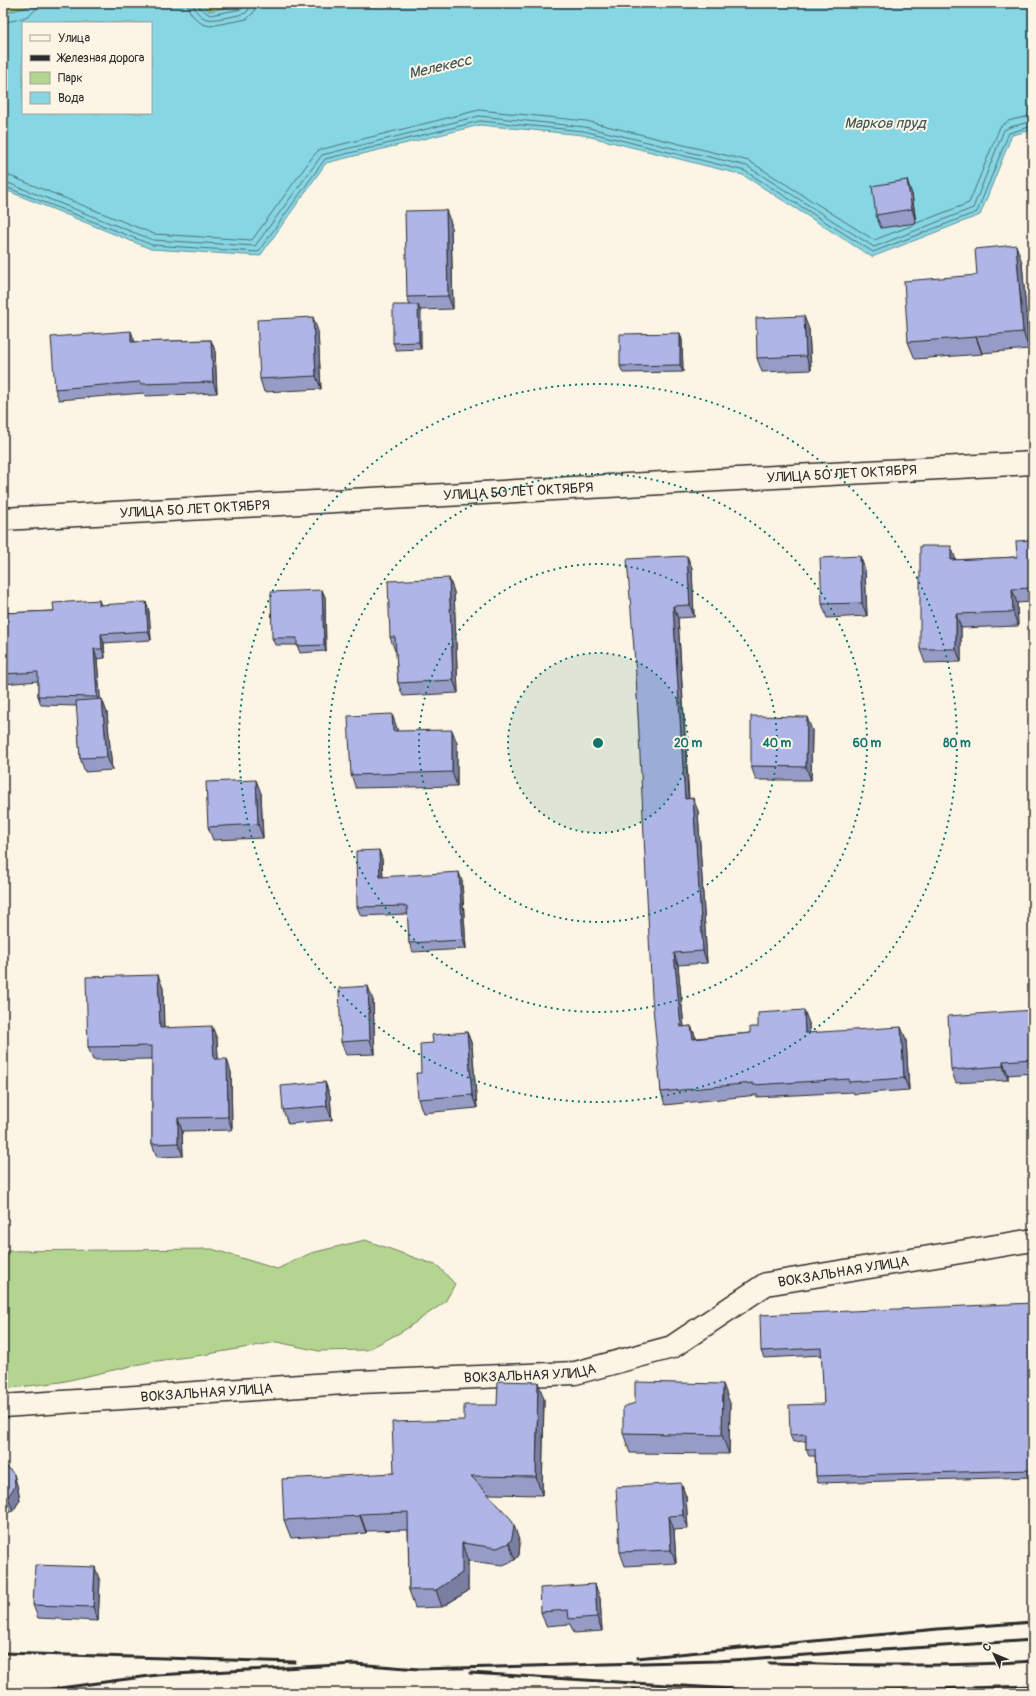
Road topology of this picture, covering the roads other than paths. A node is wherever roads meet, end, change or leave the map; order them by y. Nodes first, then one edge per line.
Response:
1 (1033, 463) edge
2 (3, 520) edge
3 (1033, 1240) edge
4 (3, 1406) edge

1 - 2 street, УЛИЦА 50 ЛЕТ ОКТЯБРЯ
3 - 4 street, ВОКЗАЛЬНАЯ УЛИЦА

